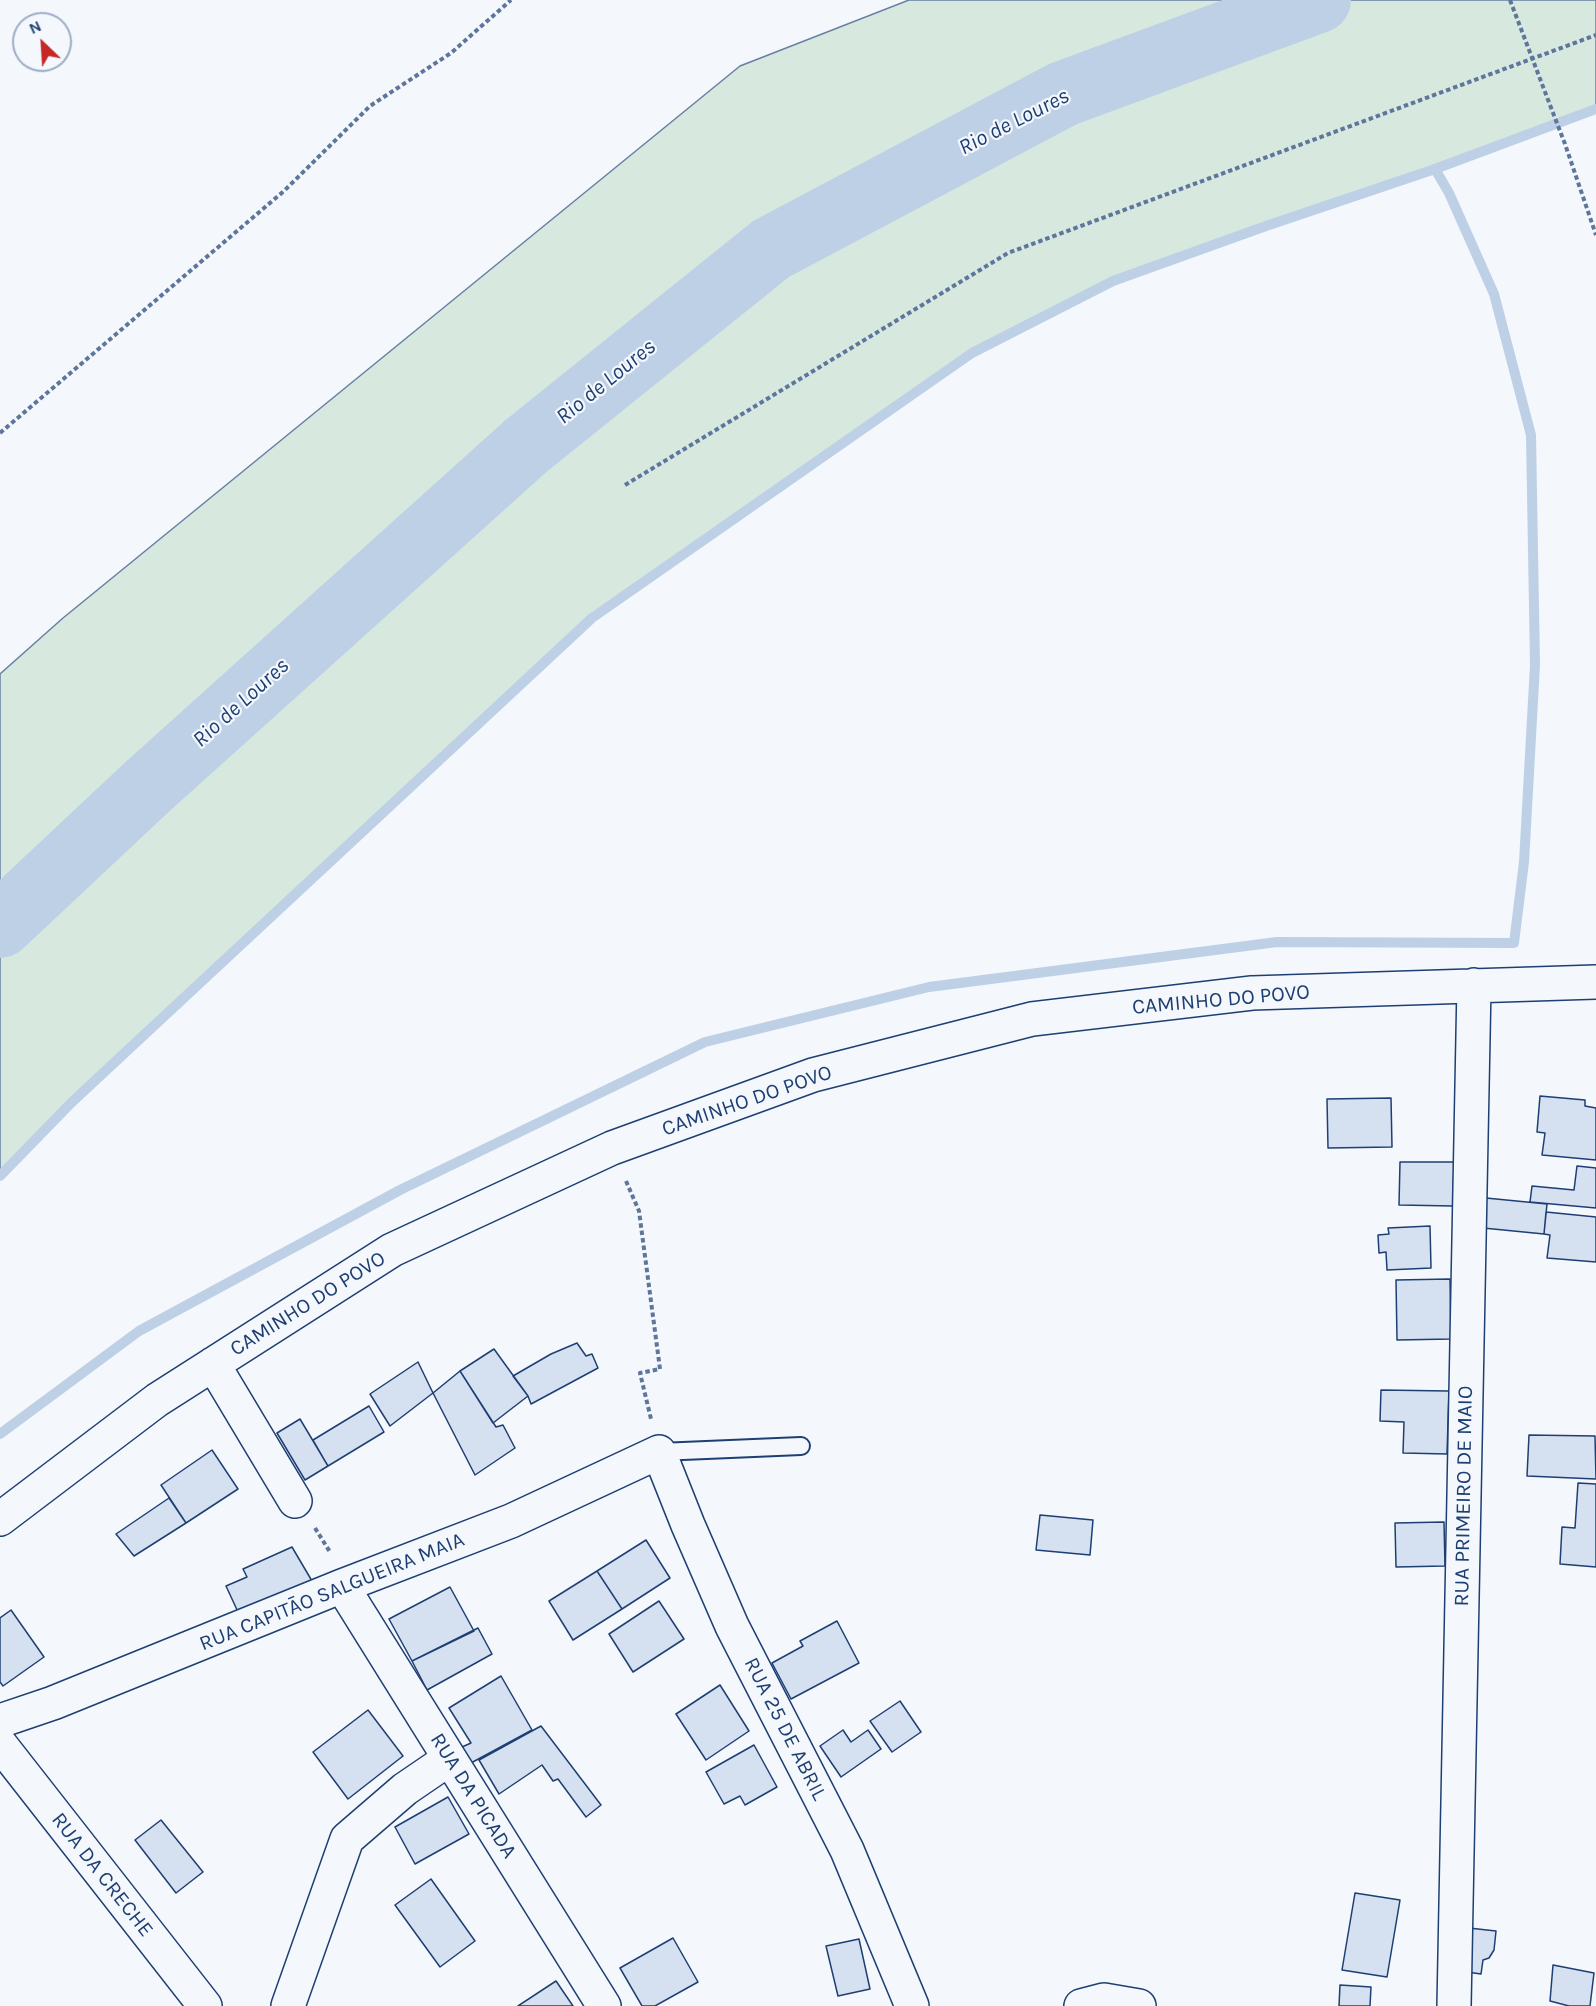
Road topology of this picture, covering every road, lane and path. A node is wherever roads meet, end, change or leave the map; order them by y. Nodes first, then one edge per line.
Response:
1 (511, 0) edge
2 (1510, 0) edge
3 (1596, 36) edge
4 (1532, 60) junction
5 (1596, 235) edge
6 (0, 433) edge
7 (625, 484) dead end
8 (1596, 982) edge
9 (1474, 985) junction
10 (612, 1148) junction
11 (213, 1364) junction
12 (801, 1446) dead end
13 (659, 1452) junction
14 (295, 1501) joint
15 (0, 1519) edge
16 (342, 1586) junction
17 (0, 1721) edge
18 (0, 1744) edge
19 (449, 1759) junction
20 (205, 2006) edge
21 (288, 2006) edge
22 (604, 2006) edge
23 (912, 2006) edge
24 (1081, 2006) edge
25 (1139, 2006) edge
26 (1454, 2006) edge

1 - 6 path
2 - 4 path, bridge
3 - 4 path
4 - 5 path, bridge
4 - 7 path
8 - 9 street, CAMINHO DO POVO
9 - 10 street, CAMINHO DO POVO
9 - 26 street, RUA PRIMEIRO DE MAIO
10 - 11 street, CAMINHO DO POVO
10 - 13 path
11 - 14 street
11 - 15 street, CAMINHO DO POVO
12 - 13 lane
13 - 16 street, RUA CAPITĀO SALGUEIRA MAIA
13 - 23 street, RUA 25 DE ABRIL
14 - 16 path
16 - 17 street, RUA CAPITĀO SALGUEIRA MAIA
16 - 19 street, RUA DA PICADA
18 - 20 street, RUA DA CRECHE
19 - 21 street
19 - 22 street, RUA DA PICADA
24 - 25 street

